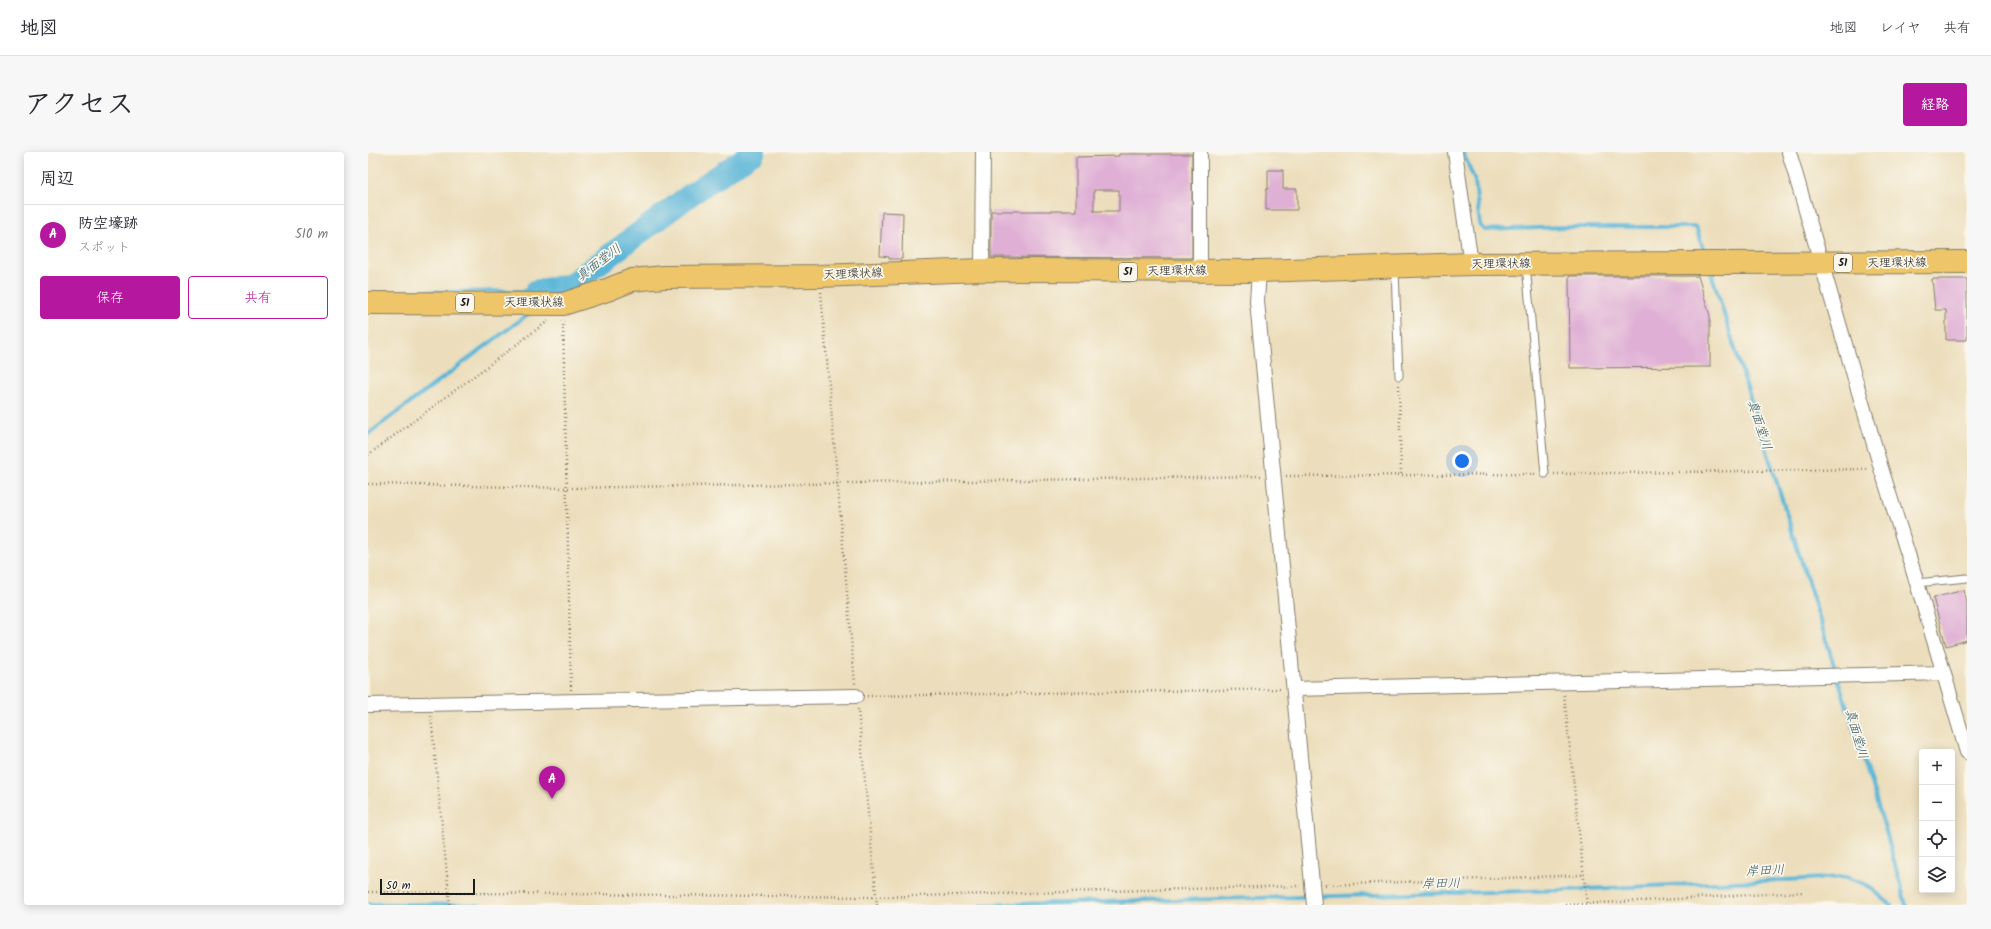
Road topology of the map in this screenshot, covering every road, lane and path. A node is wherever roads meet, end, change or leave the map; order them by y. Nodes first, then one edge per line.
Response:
1 (983, 152) edge
2 (1200, 152) edge
3 (1455, 152) edge
4 (1789, 152) edge
5 (1967, 262) edge
6 (1471, 264) junction
7 (1526, 264) junction
8 (1821, 264) junction
9 (1395, 268) junction
10 (982, 270) junction
11 (1200, 271) junction
12 (1259, 271) junction
13 (819, 276) junction
14 (368, 303) edge
15 (563, 307) junction
16 (1399, 376) joint
17 (368, 455) edge
18 (1881, 468) junction
19 (1546, 474) junction
20 (1273, 476) junction
21 (1401, 476) junction
22 (368, 484) edge
23 (837, 484) junction
24 (566, 488) junction
25 (1967, 578) edge
26 (1917, 583) junction
27 (1944, 673) junction
28 (1562, 682) junction
29 (1294, 689) junction
30 (856, 696) junction
31 (572, 700) junction
32 (430, 704) junction
33 (368, 705) edge
34 (1967, 752) edge
35 (1584, 875) junction
36 (1312, 886) junction
37 (368, 892) edge
38 (1804, 892) dead end
39 (449, 894) junction
40 (876, 897) junction
41 (450, 905) edge
42 (877, 905) edge
43 (1314, 905) edge
44 (1565, 905) edge
45 (1587, 905) edge

1 - 10 street
2 - 11 street
3 - 6 street
4 - 8 street
5 - 8 main road, 天理環状線 / 51
6 - 7 main road, 天理環状線 / 51
6 - 9 main road, 天理環状線 / 51
7 - 8 main road, 天理環状線 / 51
7 - 19 lane
8 - 18 street
9 - 12 main road, 天理環状線 / 51
9 - 16 lane
10 - 11 main road, 天理環状線 / 51
10 - 13 main road, 天理環状線 / 51
11 - 12 main road, 天理環状線 / 51
12 - 20 street
13 - 15 main road, 天理環状線 / 51
13 - 23 path
14 - 15 main road, 天理環状線 / 51
15 - 17 path
15 - 24 path
16 - 21 path
18 - 19 path
18 - 26 street
19 - 21 path
20 - 21 path
20 - 23 path
20 - 29 street
22 - 24 path
23 - 24 path
23 - 30 path
24 - 31 path
25 - 26 lane
26 - 27 street
27 - 28 street
27 - 34 street
28 - 29 street
28 - 35 path
29 - 30 path
29 - 36 street
30 - 31 street
30 - 40 path
31 - 32 street
32 - 33 street
32 - 39 path
35 - 36 path
35 - 45 path
36 - 40 path
36 - 43 street
37 - 39 path
38 - 45 path
39 - 40 path
39 - 41 path
40 - 42 path
44 - 45 path

